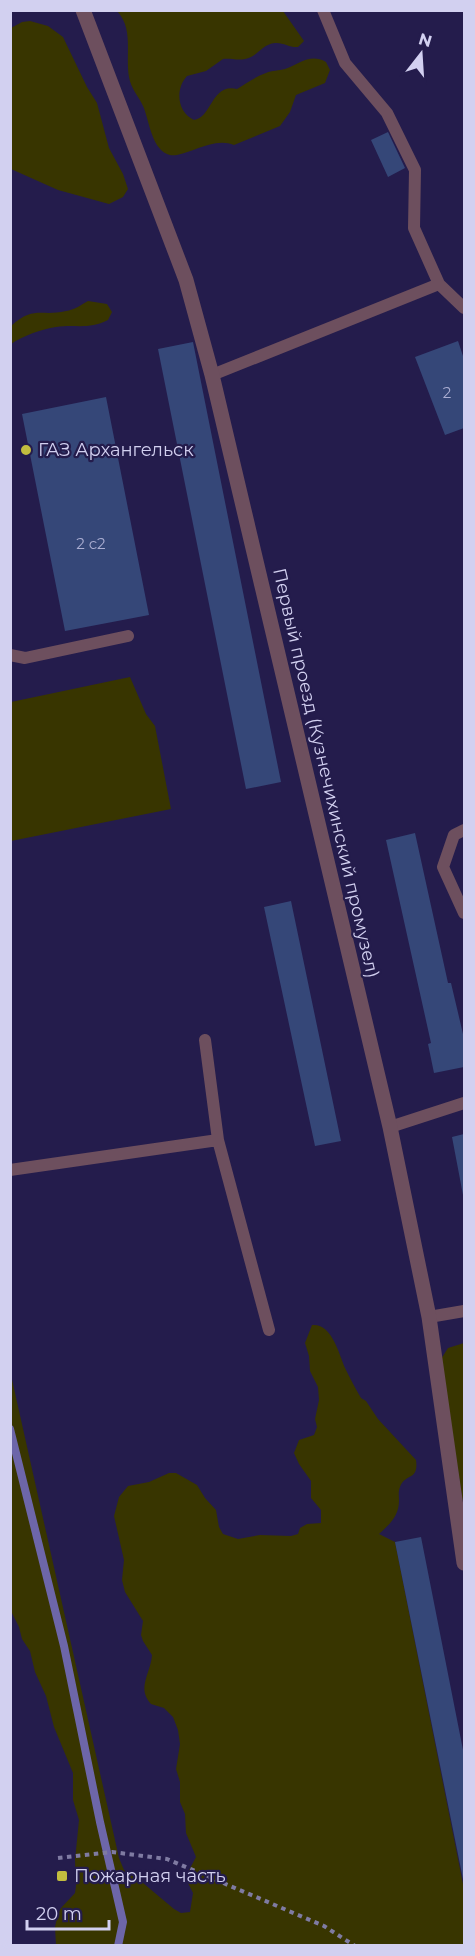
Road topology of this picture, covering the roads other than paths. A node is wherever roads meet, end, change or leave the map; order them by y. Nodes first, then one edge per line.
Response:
1 (83, 10) edge
2 (323, 10) edge
3 (440, 284) junction
4 (465, 308) edge
5 (212, 375) junction
6 (128, 636) dead end
7 (10, 655) edge
8 (465, 830) edge
9 (465, 914) edge
10 (205, 1040) dead end
11 (465, 1103) edge
12 (390, 1127) junction
13 (218, 1140) junction
14 (10, 1170) edge
15 (465, 1311) edge
16 (429, 1317) junction
17 (269, 1330) dead end
18 (465, 1563) edge

1 - 5 street, Первый проезд (Кузнечихинский промузел)
2 - 3 lane
3 - 4 lane
3 - 5 lane
5 - 12 street, Первый проезд (Кузнечихинский промузел)
6 - 7 lane
8 - 9 lane
10 - 13 lane
11 - 12 lane
12 - 16 street, Первый проезд (Кузнечихинский промузел)
13 - 14 lane
13 - 17 lane
15 - 16 lane
16 - 18 street, Первый проезд (Кузнечихинский промузел)

